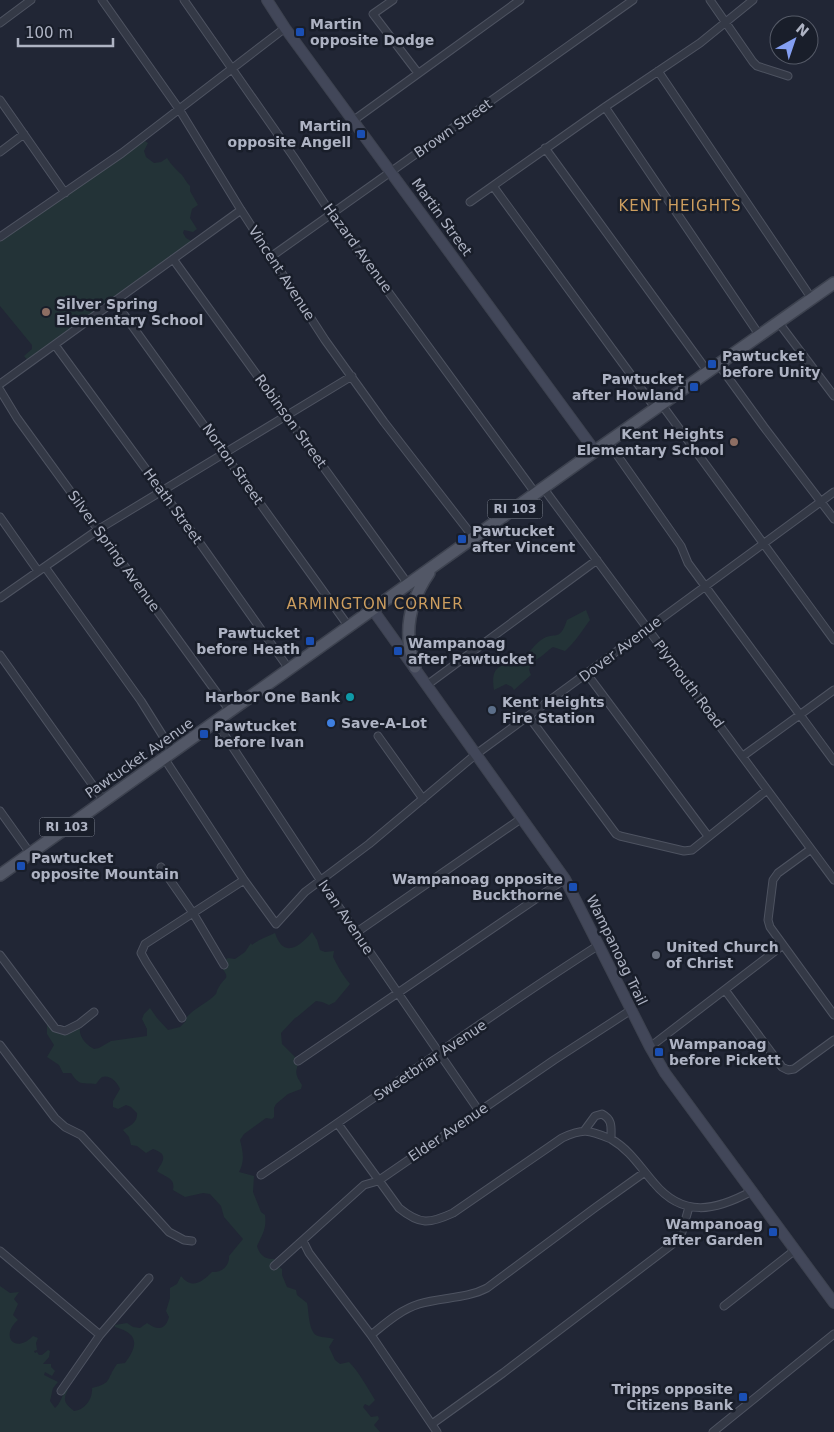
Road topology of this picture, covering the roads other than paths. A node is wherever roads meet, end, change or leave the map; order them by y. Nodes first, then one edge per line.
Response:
1 (31, 0) edge
2 (102, 0) edge
3 (184, 0) edge
4 (267, 0) edge
5 (393, 0) edge
6 (520, 0) edge
7 (632, 0) edge
8 (710, 0) edge
9 (753, 0) edge
10 (0, 22) edge
11 (726, 23) junction
12 (285, 28) junction
13 (233, 69) junction
14 (658, 71) junction
15 (418, 73) junction
16 (788, 76) dead end
17 (0, 100) edge
18 (604, 107) junction
19 (179, 109) junction
20 (354, 120) junction
21 (24, 134) junction
22 (545, 148) junction
23 (0, 152) edge
24 (391, 172) junction
25 (493, 186) junction
26 (64, 193) junction
27 (470, 202) dead end
28 (241, 210) junction
29 (332, 215) junction
30 (0, 237) edge
31 (272, 256) junction
32 (173, 259) junction
33 (834, 283) edge
34 (812, 299) junction
35 (115, 302) junction
36 (779, 323) junction
37 (760, 336) junction
38 (54, 345) junction
39 (719, 365) junction
40 (708, 372) junction
41 (352, 376) junction
42 (0, 384) edge
43 (0, 390) edge
44 (834, 396) edge
45 (659, 407) junction
46 (285, 415) junction
47 (608, 442) junction
48 (595, 451) junction
49 (224, 452) junction
50 (162, 491) junction
51 (540, 491) junction
52 (834, 492) edge
53 (821, 502) junction
54 (0, 518) edge
55 (834, 519) edge
56 (99, 528) junction
57 (474, 538) junction
58 (763, 544) junction
59 (597, 560) junction
60 (434, 566) junction
61 (45, 567) junction
62 (38, 571) junction
63 (408, 584) junction
64 (704, 586) junction
65 (0, 598) edge
66 (373, 610) junction
67 (349, 627) junction
68 (648, 628) junction
69 (834, 640) edge
70 (0, 655) edge
71 (415, 667) junction
72 (289, 669) junction
73 (587, 674) junction
74 (427, 686) junction
75 (834, 690) edge
76 (230, 711) junction
77 (800, 716) junction
78 (529, 717) junction
79 (216, 722) junction
80 (378, 736) dead end
81 (169, 755) junction
82 (475, 755) junction
83 (743, 756) junction
84 (834, 761) edge
85 (767, 790) junction
86 (423, 799) junction
87 (104, 801) junction
88 (0, 811) edge
89 (522, 818) junction
90 (708, 836) junction
91 (810, 849) junction
92 (30, 853) junction
93 (161, 867) dead end
94 (0, 875) edge
95 (565, 878) junction
96 (244, 880) junction
97 (321, 880) junction
98 (834, 880) edge
99 (193, 914) junction
100 (357, 932) junction
101 (599, 945) junction
102 (783, 945) junction
103 (0, 956) edge
104 (224, 965) dead end
105 (725, 990) junction
106 (399, 994) junction
107 (631, 1010) junction
108 (94, 1012) dead end
109 (834, 1015) edge
110 (182, 1018) dead end
111 (834, 1040) edge
112 (0, 1045) edge
113 (650, 1047) junction
114 (439, 1053) junction
115 (298, 1061) dead end
116 (479, 1111) junction
117 (338, 1124) junction
118 (584, 1131) junction
119 (611, 1139) junction
120 (645, 1172) junction
121 (261, 1175) dead end
122 (378, 1181) junction
123 (752, 1192) junction
124 (689, 1207) junction
125 (192, 1241) dead end
126 (302, 1241) junction
127 (795, 1250) junction
128 (0, 1251) edge
129 (274, 1266) dead end
130 (150, 1278) dead end
131 (834, 1303) edge
132 (724, 1306) dead end
133 (834, 1334) edge
134 (100, 1335) junction
135 (370, 1335) junction
136 (61, 1391) dead end
137 (432, 1424) junction
138 (437, 1432) edge
139 (713, 1432) edge

1 - 10 street
2 - 19 street, Vincent Avenue
3 - 13 street, Hazard Avenue
4 - 12 main road, Martin Street
5 - 15 street
6 - 15 street
7 - 24 street, Brown Street
8 - 11 street
9 - 11 street
11 - 14 street
11 - 16 street
12 - 13 street
12 - 20 main road, Martin Street
13 - 19 street
13 - 29 street, Hazard Avenue
14 - 18 street
14 - 34 street
15 - 20 street
17 - 21 street
18 - 22 street
18 - 37 street
19 - 26 street
19 - 28 street, Vincent Avenue
20 - 24 main road, Martin Street
21 - 23 street
21 - 26 street
22 - 25 street
22 - 40 street
24 - 29 street, Brown Street
24 - 48 main road, Martin Street
25 - 27 street
25 - 45 street
26 - 30 street
28 - 31 street, Vincent Avenue
28 - 32 street
29 - 31 street, Brown Street
29 - 51 street, Hazard Avenue
31 - 41 street, Vincent Avenue
32 - 35 street
32 - 46 street, Robinson Street
33 - 34 main road, Pawtucket Avenue / RI 103
34 - 36 main road, Pawtucket Avenue / RI 103
35 - 38 street
35 - 49 street, Norton Street
36 - 37 main road, Pawtucket Avenue / RI 103
36 - 44 street
37 - 39 main road, Pawtucket Avenue / RI 103
38 - 42 street
38 - 50 street, Heath Street
39 - 40 main road, Pawtucket Avenue / RI 103
39 - 53 street
40 - 45 main road, Pawtucket Avenue / RI 103
41 - 46 street
41 - 57 street, Vincent Avenue
43 - 56 street, Silver Spring Avenue
45 - 47 main road, Pawtucket Avenue / RI 103
45 - 58 street
46 - 49 street
46 - 63 street, Robinson Street
47 - 48 main road, Pawtucket Avenue / RI 103
47 - 64 street
48 - 51 main road, Pawtucket Avenue / RI 103
49 - 50 street
49 - 67 street, Norton Street
50 - 56 street
50 - 72 street, Heath Street
51 - 57 main road, Pawtucket Avenue / RI 103
51 - 59 street, Plymouth Road
52 - 53 street, Dover Avenue
53 - 55 street
53 - 58 street, Dover Avenue
54 - 62 street
56 - 61 street
56 - 76 street, Silver Spring Avenue
57 - 60 main road, Pawtucket Avenue / RI 103
58 - 64 street, Dover Avenue
58 - 69 street
59 - 68 street, Plymouth Road
59 - 74 street
60 - 63 main road, Pawtucket Avenue / RI 103
60 - 71 main road
61 - 62 street
61 - 81 street
62 - 65 street
63 - 66 main road, Pawtucket Avenue / RI 103
64 - 68 street, Dover Avenue
64 - 77 street
66 - 67 main road, Pawtucket Avenue / RI 103
66 - 71 main road, Wampanoag Trail
67 - 72 main road, Pawtucket Avenue / RI 103
68 - 73 street, Dover Avenue
68 - 83 street, Plymouth Road
70 - 87 street
71 - 74 main road, Wampanoag Trail
72 - 76 main road, Pawtucket Avenue / RI 103
73 - 78 street, Dover Avenue
73 - 90 street
74 - 82 main road, Wampanoag Trail
75 - 77 street
76 - 79 main road, Pawtucket Avenue / RI 103
77 - 83 street
77 - 84 street
78 - 82 street, Dover Avenue
78 - 90 street
79 - 81 main road, Pawtucket Avenue / RI 103
79 - 97 street, Ivan Avenue
80 - 86 street
81 - 87 main road, Pawtucket Avenue / RI 103
81 - 96 street
82 - 86 street, Dover Avenue
82 - 89 main road, Wampanoag Trail
83 - 85 street, Plymouth Road
85 - 90 street
85 - 91 street, Plymouth Road
86 - 97 street, Dover Avenue
87 - 92 main road, Pawtucket Avenue / RI 103
88 - 92 street
89 - 95 main road, Wampanoag Trail
89 - 100 street
91 - 98 street, Plymouth Road
91 - 102 street
92 - 94 main road, Pawtucket Avenue / RI 103
93 - 99 street
95 - 101 main road, Wampanoag Trail
95 - 106 street
96 - 97 street, Dover Avenue
96 - 99 street
97 - 100 street, Ivan Avenue
99 - 104 street
99 - 110 street
100 - 106 street, Ivan Avenue
101 - 107 main road, Wampanoag Trail
101 - 114 street, Sweetbriar Avenue
102 - 105 street
102 - 109 street
103 - 108 street
105 - 111 street
105 - 113 street
106 - 114 street, Ivan Avenue
106 - 115 street
107 - 113 main road, Wampanoag Trail
107 - 116 street, Elder Avenue
112 - 125 street
113 - 123 main road, Wampanoag Trail
114 - 116 street, Ivan Avenue
114 - 117 street, Sweetbriar Avenue
116 - 122 street, Elder Avenue
117 - 121 street, Sweetbriar Avenue
117 - 122 street
118 - 119 street
118 - 119 street
118 - 122 street
119 - 120 street
120 - 124 street
120 - 135 street
122 - 126 street, Elder Avenue
123 - 124 street
123 - 127 main road, Wampanoag Trail
124 - 137 street
126 - 129 street, Elder Avenue
126 - 135 street
127 - 131 main road, Wampanoag Trail
127 - 132 street
128 - 134 street
130 - 134 street
133 - 139 street
134 - 136 street
135 - 137 street
137 - 138 street

